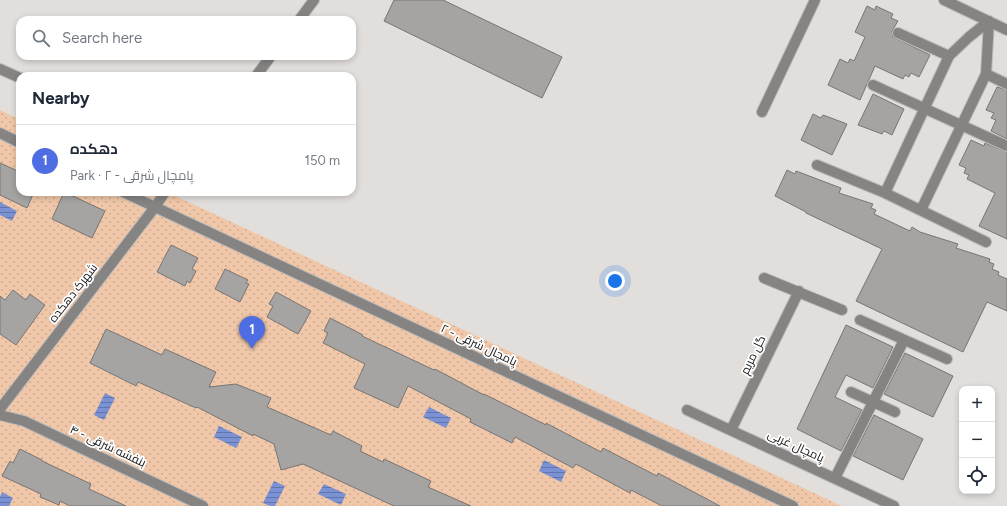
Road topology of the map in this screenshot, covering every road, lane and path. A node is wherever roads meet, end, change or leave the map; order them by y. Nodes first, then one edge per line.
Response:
1 (314, 0) edge
2 (815, 0) edge
3 (946, 0) edge
4 (301, 16) edge
5 (989, 21) junction
6 (1007, 30) edge
7 (898, 33) dead end
8 (949, 56) junction
9 (268, 60) edge
10 (0, 69) edge
11 (259, 72) edge
12 (986, 74) junction
13 (16, 76) edge
14 (1007, 84) edge
15 (873, 85) dead end
16 (924, 108) junction
17 (762, 112) dead end
18 (961, 125) junction
19 (0, 133) edge
20 (16, 141) edge
21 (1007, 146) edge
22 (817, 165) dead end
23 (885, 193) junction
24 (132, 196) edge
25 (162, 196) edge
26 (155, 207) junction
27 (921, 210) junction
28 (986, 242) dead end
29 (764, 278) dead end
30 (799, 291) junction
31 (842, 310) dead end
32 (860, 320) dead end
33 (904, 340) junction
34 (947, 359) dead end
35 (851, 392) dead end
36 (873, 402) junction
37 (0, 409) edge
38 (687, 410) dead end
39 (895, 412) dead end
40 (0, 415) edge
41 (731, 430) junction
42 (835, 478) junction
43 (203, 506) edge
44 (793, 506) edge
45 (894, 506) edge

1 - 4 street
2 - 17 street
3 - 5 street
5 - 6 street
5 - 8 street
5 - 12 street
7 - 8 street
8 - 16 street
9 - 11 street
10 - 13 street
12 - 14 street
12 - 18 street
15 - 16 street
16 - 18 street
16 - 23 street
18 - 21 street
18 - 27 street
19 - 20 street
22 - 23 street
23 - 27 street
24 - 26 street, پامچال شرقی - ۲
25 - 26 street, شهرک دهکده
26 - 37 street, شهرک دهکده
26 - 44 street, پامچال شرقی - ۲
27 - 28 street
29 - 30 street
30 - 31 street
30 - 41 street, گل مریم
32 - 33 street
33 - 34 street
33 - 36 street
35 - 36 street
36 - 39 street
36 - 42 street
38 - 41 street, پامچال غربی
40 - 43 street, بنفشه شرقی - ۴
41 - 42 street, پامچال غربی
42 - 45 street, پامچال غربی

